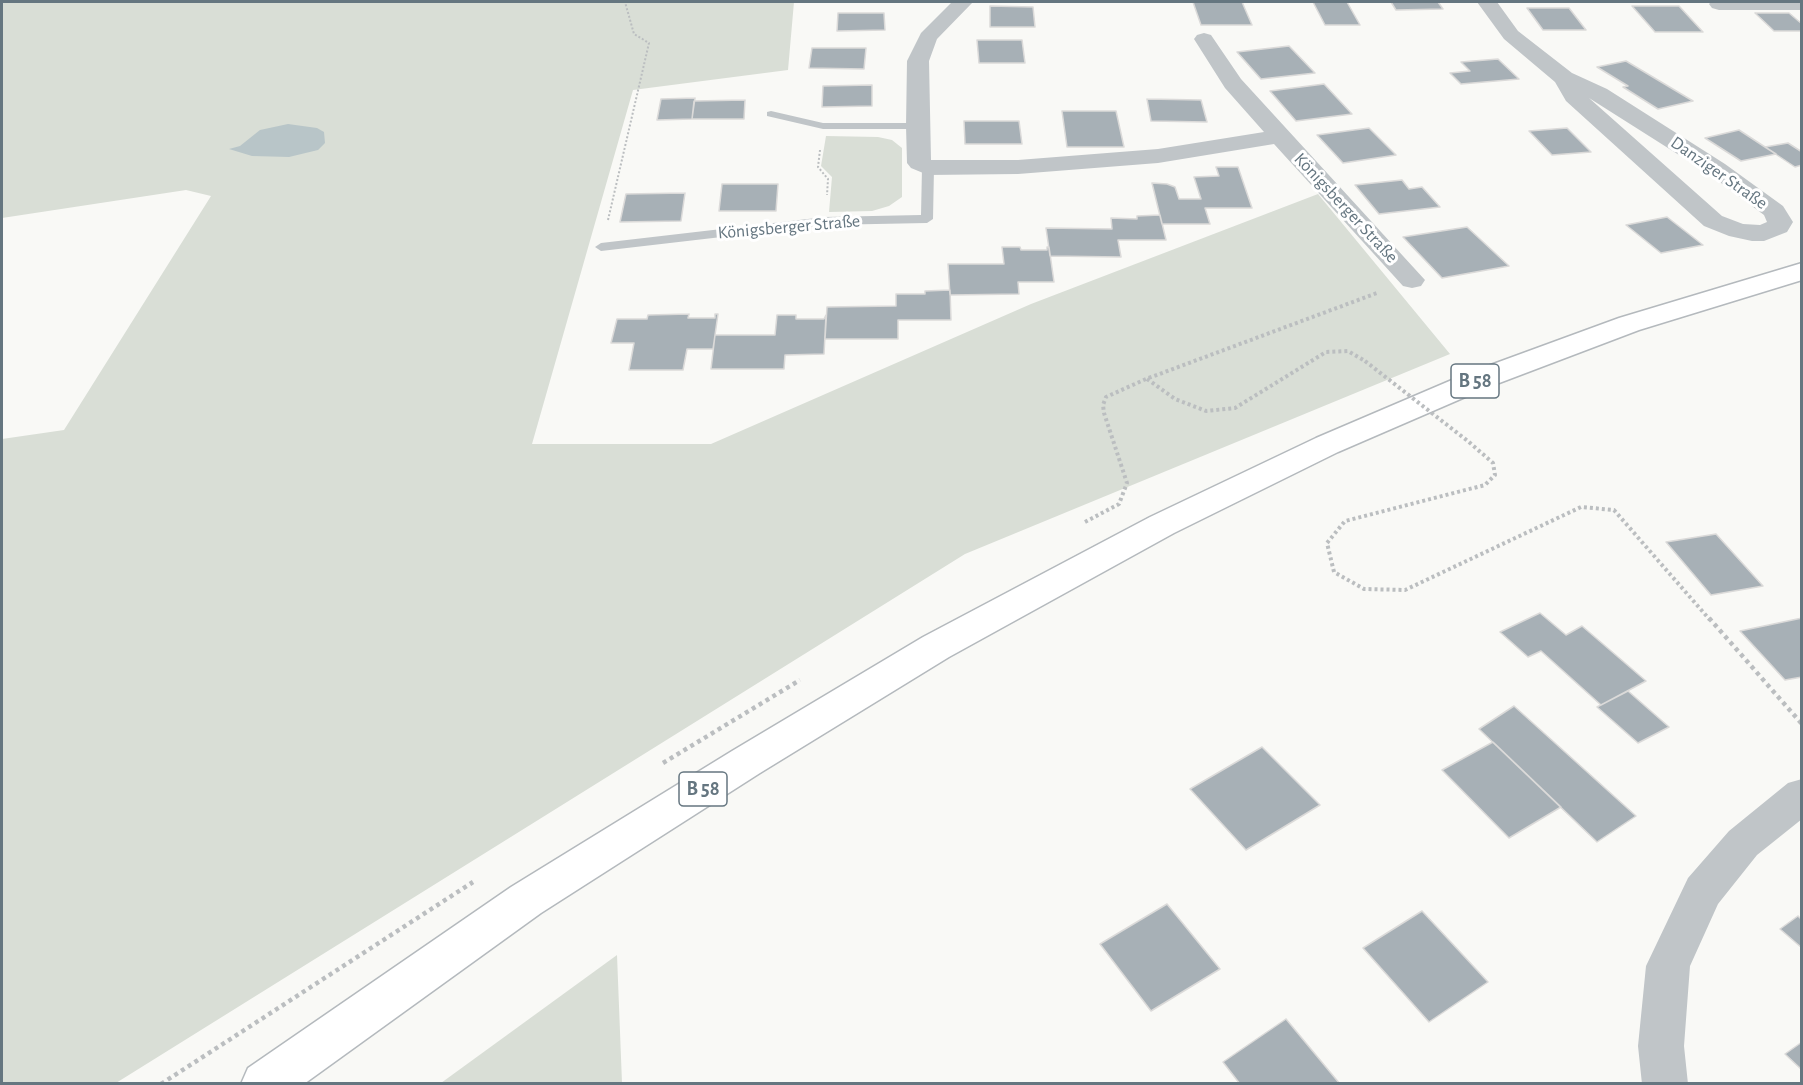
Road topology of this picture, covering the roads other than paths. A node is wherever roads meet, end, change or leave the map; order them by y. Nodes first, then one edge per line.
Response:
1 (963, 2) edge
2 (1487, 2) edge
3 (1719, 4) dead end
4 (1802, 4) edge
5 (1204, 39) dead end
6 (1564, 78) junction
7 (771, 114) dead end
8 (917, 126) junction
9 (1280, 136) junction
10 (928, 168) junction
11 (602, 246) road end
12 (1802, 271) edge
13 (1412, 280) road end
14 (1802, 795) edge
15 (264, 1083) edge
16 (1665, 1083) edge

1 - 8 street, Königsberger Straße
2 - 6 street, Danziger Straße
3 - 4 street
5 - 9 street, Königsberger Straße
6 - 6 street, Danziger Straße
7 - 8 lane
8 - 10 street, Königsberger Straße
9 - 10 street, Königsberger Straße
9 - 13 street, Königsberger Straße
10 - 11 lane, Königsberger Straße
12 - 15 main road, B 58
14 - 16 street

